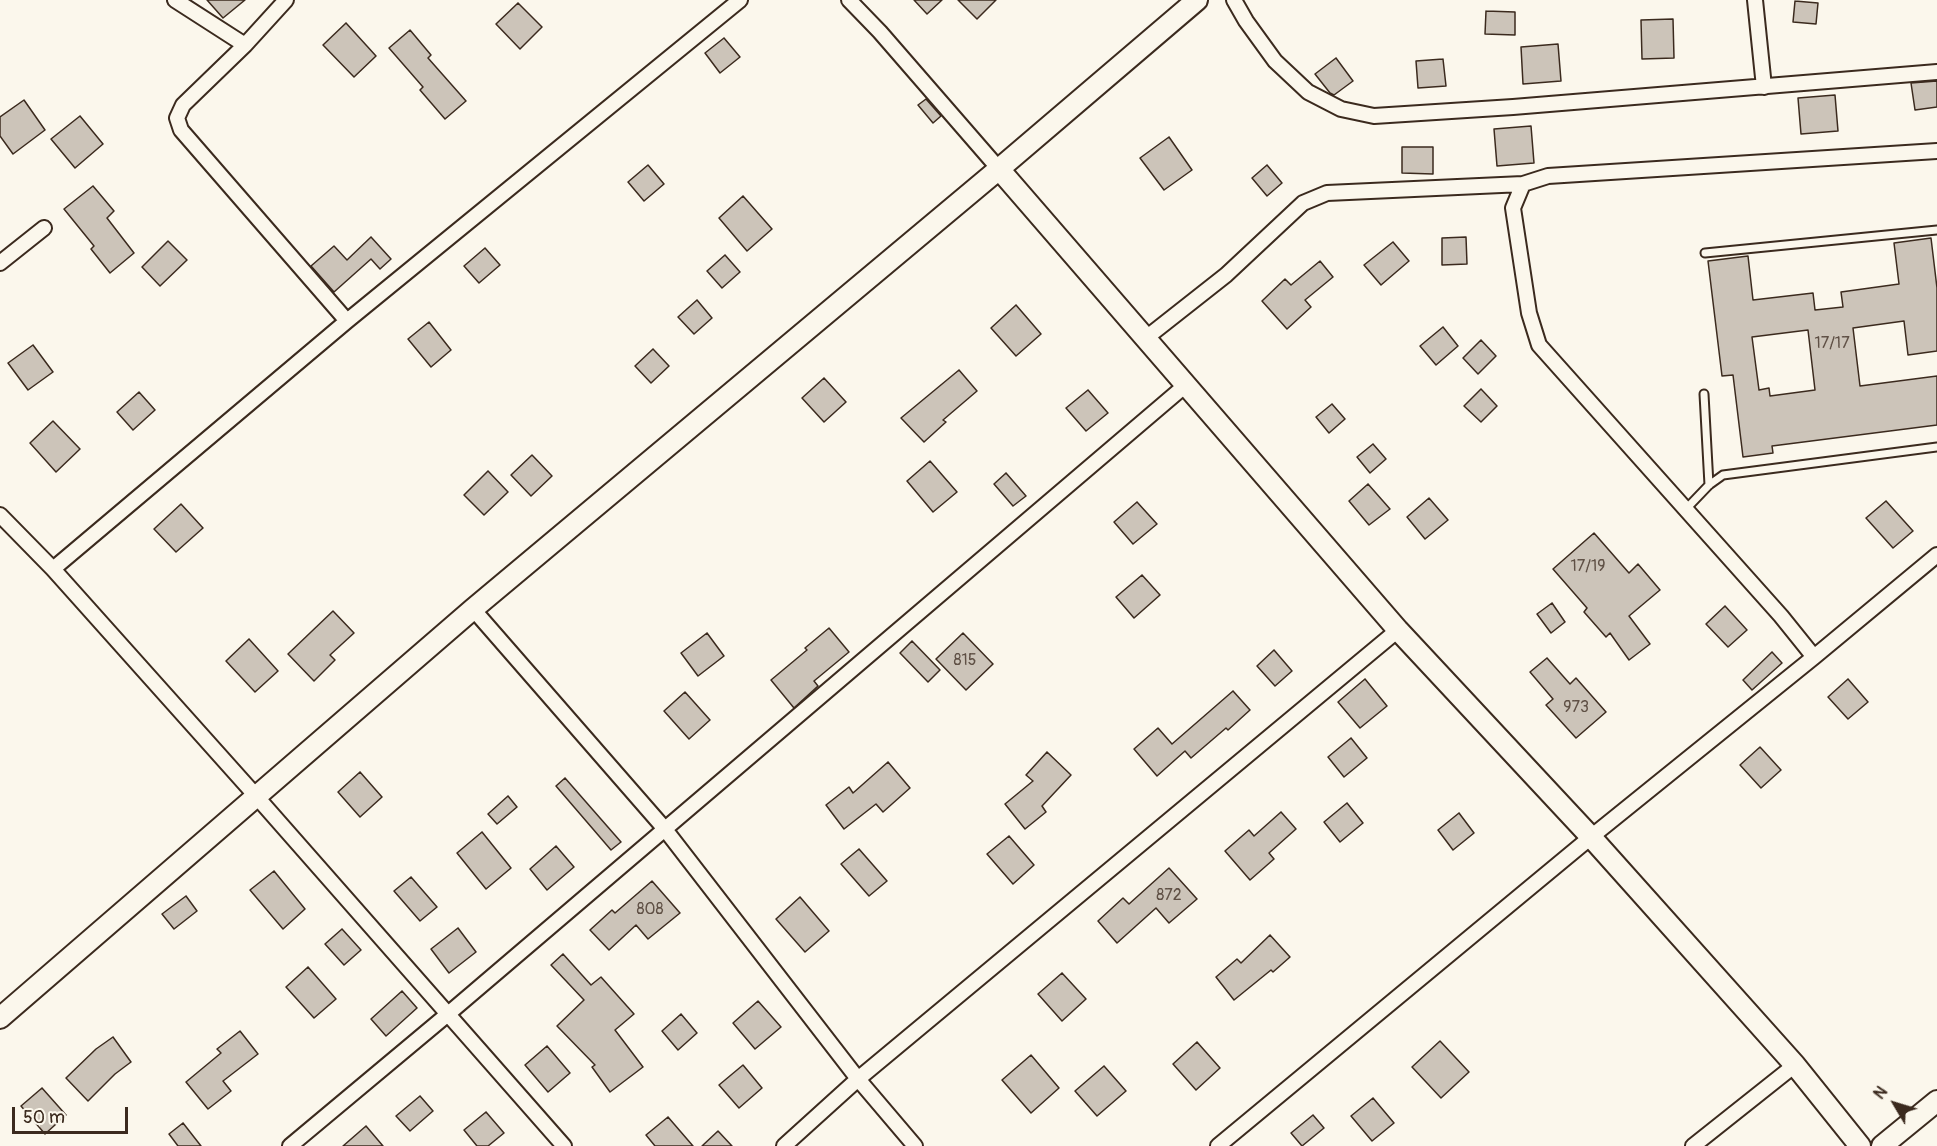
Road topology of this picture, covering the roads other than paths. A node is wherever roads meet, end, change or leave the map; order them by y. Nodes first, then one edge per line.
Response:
1 (175, 0) edge
2 (286, 0) edge
3 (740, 0) edge
4 (849, 0) edge
5 (1197, 0) edge
6 (1234, 0) edge
7 (1755, 0) edge
8 (245, 45) junction
9 (1937, 72) edge
10 (1764, 87) junction
11 (1937, 150) edge
12 (999, 169) junction
13 (1522, 184) junction
14 (44, 228) dead end
15 (1937, 230) edge
16 (1705, 253) dead end
17 (0, 263) edge
18 (347, 321) junction
19 (1146, 338) junction
20 (1187, 384) junction
21 (1704, 394) dead end
22 (1937, 447) edge
23 (1709, 485) junction
24 (1686, 509) junction
25 (0, 515) edge
26 (1937, 555) edge
27 (52, 569) junction
28 (473, 609) junction
29 (1398, 630) junction
30 (1814, 657) junction
31 (256, 796) junction
32 (664, 828) junction
33 (1591, 837) junction
34 (448, 1014) junction
35 (0, 1018) edge
36 (1794, 1065) junction
37 (858, 1079) junction
38 (1937, 1101) edge
39 (290, 1146) edge
40 (564, 1146) edge
41 (784, 1146) edge
42 (915, 1146) edge
43 (1218, 1146) edge
44 (1693, 1146) edge
45 (1860, 1146) edge
46 (1882, 1146) edge

1 - 8 street
2 - 8 street
3 - 18 street
4 - 12 street
5 - 12 street
6 - 10 street
7 - 10 street
8 - 18 street
9 - 10 street
11 - 13 street
12 - 19 street
12 - 28 street
13 - 19 street
13 - 24 street
14 - 17 street
15 - 16 lane
18 - 27 street
19 - 20 street
20 - 29 street
20 - 32 street
21 - 23 lane
22 - 23 lane
23 - 24 lane
24 - 30 street
25 - 27 street
26 - 30 street
27 - 31 street
28 - 31 street
28 - 32 street
29 - 33 street
29 - 37 street
30 - 33 street
31 - 34 street
31 - 35 street
32 - 34 street
32 - 37 street
33 - 36 street
33 - 43 street
34 - 39 street
34 - 40 street
36 - 44 street
36 - 45 street
37 - 41 street
37 - 42 street
38 - 46 street

